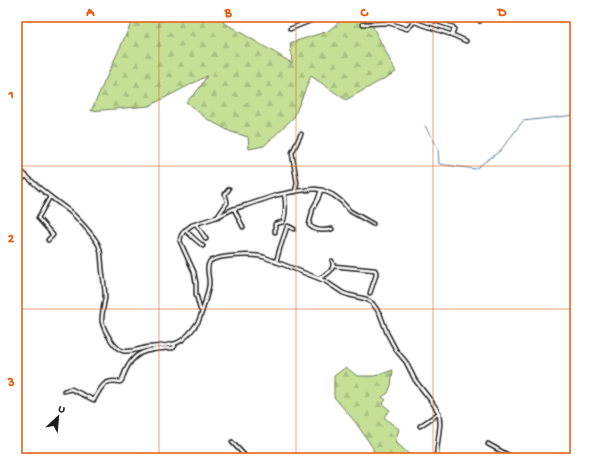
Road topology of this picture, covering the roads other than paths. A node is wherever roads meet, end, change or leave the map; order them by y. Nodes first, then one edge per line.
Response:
1 (310, 17) edge
2 (404, 17) edge
3 (424, 17) edge
4 (477, 17) edge
5 (412, 20) dead end
6 (480, 21) dead end
7 (364, 24) dead end
8 (290, 29) dead end
9 (452, 34) junction
10 (466, 41) dead end
11 (301, 134) dead end
12 (17, 167) edge
13 (26, 176) junction
14 (17, 183) edge
15 (229, 189) dead end
16 (321, 190) junction
17 (295, 192) junction
18 (284, 196) junction
19 (50, 197) junction
20 (234, 210) junction
21 (218, 216) junction
22 (373, 224) dead end
23 (197, 225) junction
24 (243, 227) dead end
25 (294, 229) dead end
26 (332, 229) dead end
27 (186, 231) junction
28 (275, 232) dead end
29 (206, 239) dead end
30 (48, 240) dead end
31 (203, 246) dead end
32 (332, 261) dead end
33 (276, 262) junction
34 (333, 266) junction
35 (318, 278) junction
36 (370, 293) dead end
37 (202, 311) junction
38 (174, 344) junction
39 (64, 391) dead end
40 (439, 413) junction
41 (420, 426) dead end
42 (232, 442) dead end
43 (488, 444) dead end
44 (507, 456) edge
45 (247, 458) edge
46 (436, 458) edge
47 (513, 458) edge

1 - 8 street
2 - 5 street
3 - 9 street
4 - 6 street
7 - 9 street
9 - 10 street
11 - 17 street
12 - 13 street
13 - 14 street
13 - 19 street
15 - 21 street
16 - 17 street
16 - 22 street
16 - 26 street
17 - 18 street
18 - 20 street
18 - 28 street
19 - 30 street
19 - 38 street
20 - 21 street
20 - 24 street
21 - 23 street
23 - 27 street
23 - 29 street
25 - 33 street
27 - 31 street
27 - 37 street
32 - 34 street
33 - 35 street
33 - 37 street
34 - 35 street
34 - 36 street
35 - 40 street
37 - 38 street
38 - 39 street
40 - 41 street
40 - 46 street
42 - 45 street
43 - 44 street
44 - 47 street

